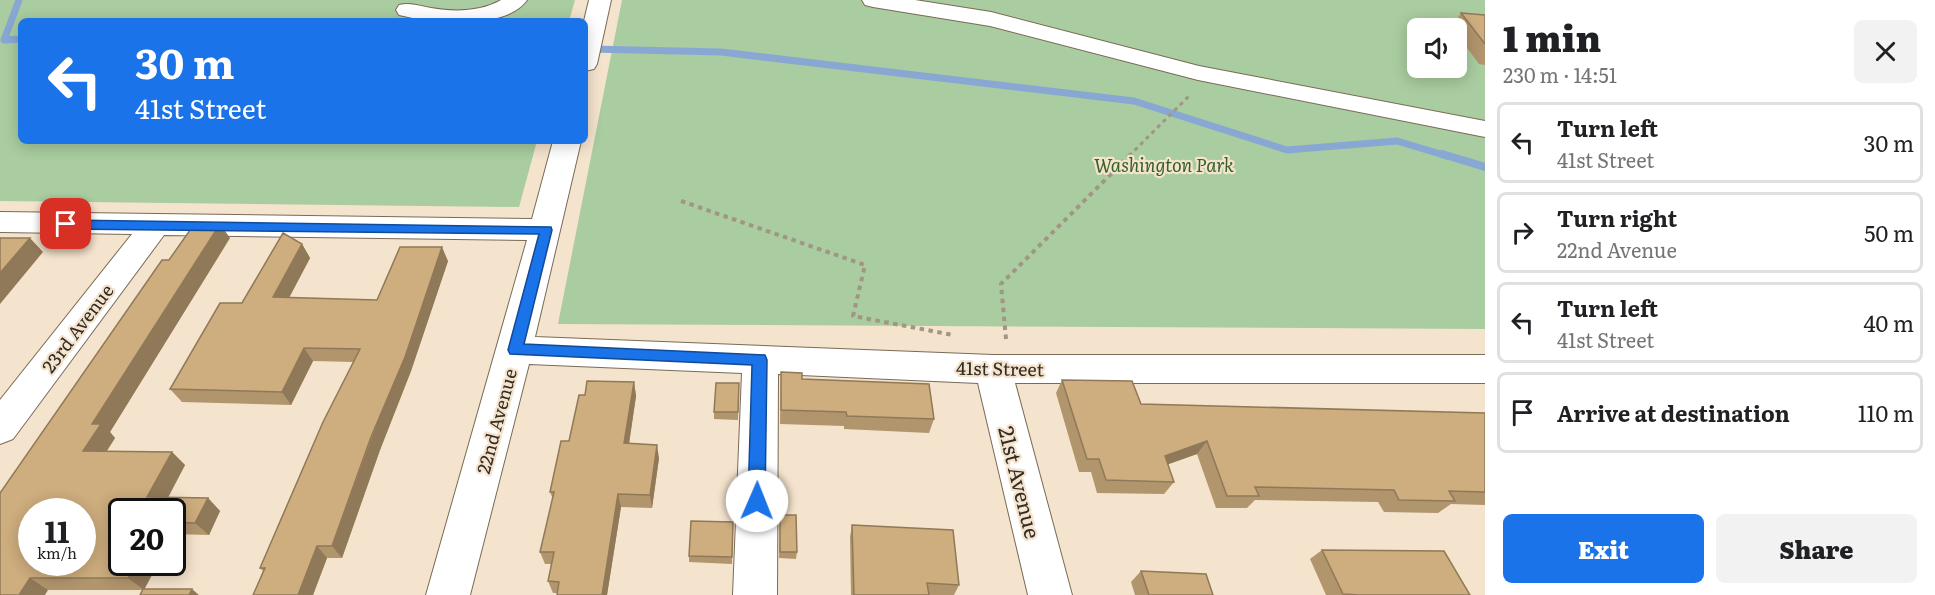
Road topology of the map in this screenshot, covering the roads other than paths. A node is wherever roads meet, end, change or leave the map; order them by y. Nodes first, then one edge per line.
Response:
1 (516, 0) edge
2 (600, 0) edge
3 (873, 0) edge
4 (407, 10) dead end
5 (588, 51) edge
6 (1485, 129) edge
7 (566, 144) edge
8 (0, 222) edge
9 (154, 227) junction
10 (546, 230) junction
11 (515, 350) junction
12 (1000, 357) junction
13 (760, 360) junction
14 (1485, 369) edge
15 (0, 428) edge
16 (448, 595) edge
17 (755, 595) edge
18 (1050, 595) edge

1 - 4 street
2 - 5 street
3 - 6 street
7 - 10 street, 22nd Avenue
8 - 9 street
9 - 10 street
9 - 15 street, 23rd Avenue
10 - 11 street, 22nd Avenue
11 - 13 street, 41st Street
11 - 16 street, 22nd Avenue
12 - 13 street, 41st Street
12 - 14 street, 41st Street
12 - 18 street, 21st Avenue
13 - 17 street

